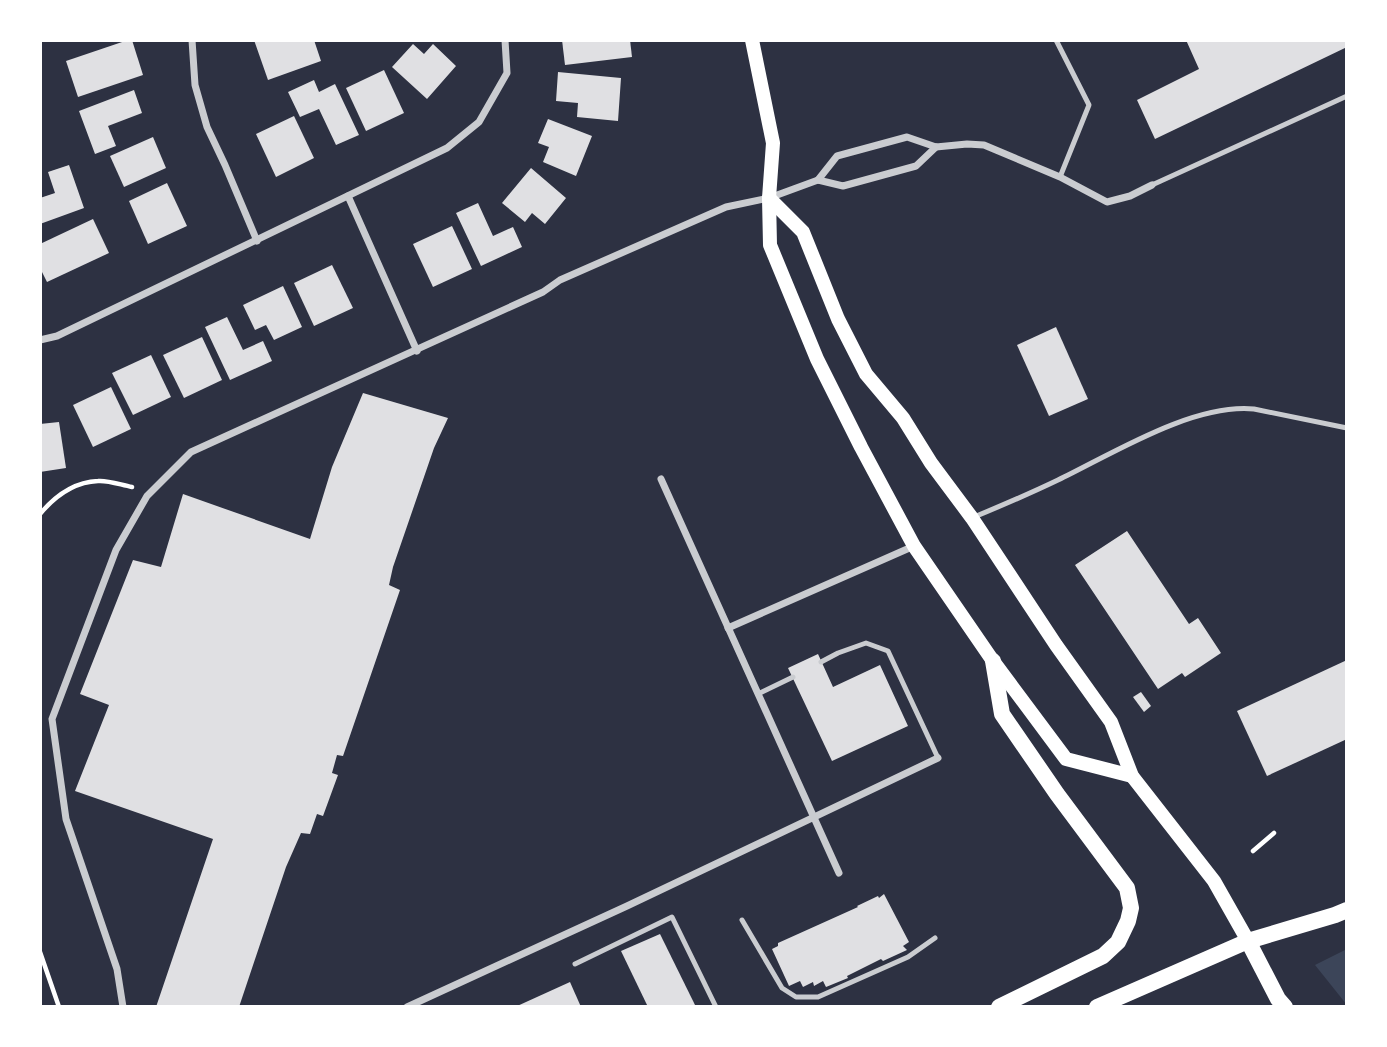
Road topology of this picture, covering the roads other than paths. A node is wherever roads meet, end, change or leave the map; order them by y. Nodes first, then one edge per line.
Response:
1 (192, 40) edge
2 (505, 40) edge
3 (752, 40) edge
4 (1056, 40) edge
5 (1347, 96) edge
6 (936, 147) junction
7 (1059, 177) junction
8 (818, 180) junction
9 (1152, 185) joint
10 (348, 196) junction
11 (769, 198) junction
12 (257, 241) junction
13 (40, 340) edge
14 (417, 351) junction
15 (1347, 428) edge
16 (660, 479) dead end
17 (972, 519) junction
18 (914, 545) junction
19 (728, 628) junction
20 (993, 661) junction
21 (821, 662) dead end
22 (793, 677) dead end
23 (758, 694) junction
24 (938, 758) joint
25 (1132, 776) junction
26 (814, 817) junction
27 (839, 873) dead end
28 (1347, 910) edge
29 (743, 920) dead end
30 (935, 938) dead end
31 (1248, 941) junction
32 (575, 964) dead end
33 (123, 1007) edge
34 (408, 1007) edge
35 (716, 1007) edge
36 (999, 1007) edge
37 (1097, 1007) edge
38 (1285, 1007) edge

1 - 12 street
2 - 10 street
3 - 11 main road
4 - 7 lane
5 - 9 lane
6 - 7 street
6 - 8 street
6 - 8 street
7 - 9 street
8 - 11 street
10 - 12 street
10 - 14 street
11 - 14 street
11 - 17 main road
11 - 18 main road
12 - 13 street
14 - 33 street
15 - 17 lane
16 - 19 street
17 - 25 main road
18 - 19 street
18 - 20 main road
19 - 23 street
20 - 25 main road
20 - 36 main road
21 - 24 lane
22 - 23 lane
23 - 26 street
24 - 26 street
25 - 31 main road
26 - 27 street
26 - 34 street
28 - 31 main road
29 - 30 lane
31 - 37 main road
31 - 38 main road
32 - 35 lane

